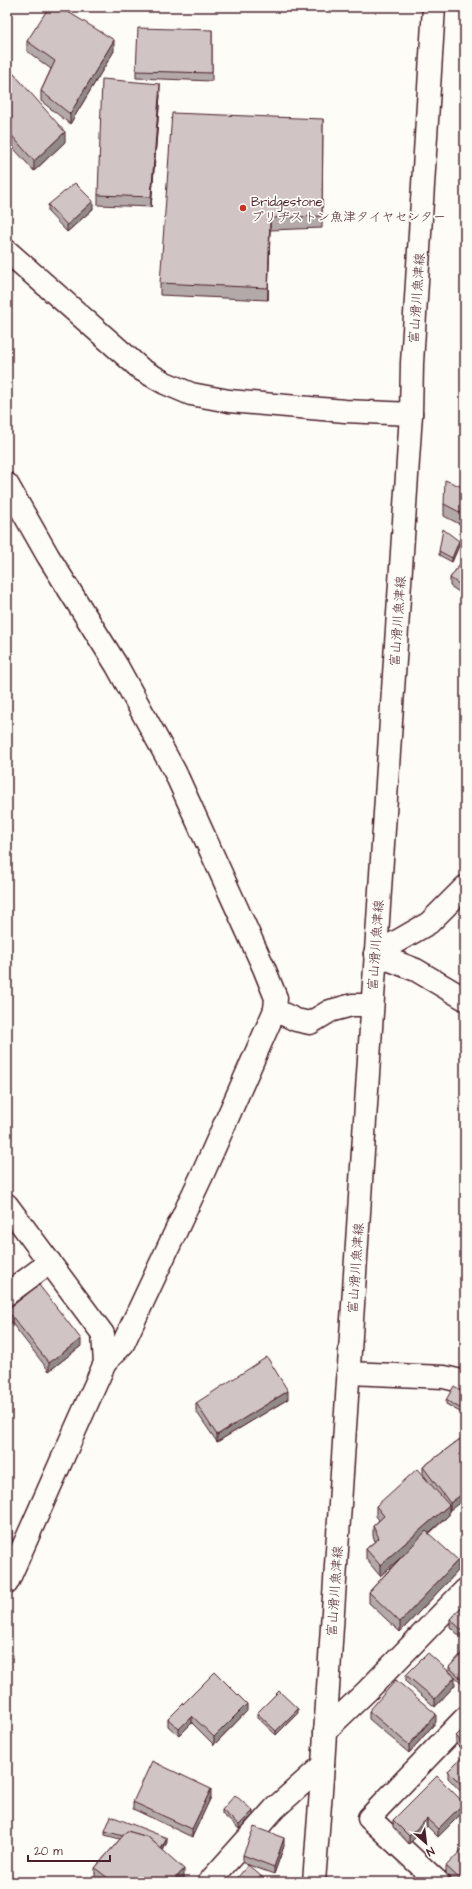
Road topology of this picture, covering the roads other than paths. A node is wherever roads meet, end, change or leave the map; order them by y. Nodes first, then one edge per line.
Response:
1 (434, 7) edge
2 (7, 251) edge
3 (410, 414) junction
4 (7, 484) edge
5 (465, 887) edge
6 (375, 954) junction
7 (465, 999) edge
8 (372, 1005) junction
9 (275, 1010) junction
10 (7, 1205) edge
11 (50, 1262) junction
12 (7, 1294) edge
13 (105, 1363) junction
14 (348, 1374) junction
15 (465, 1382) edge
16 (7, 1583) edge
17 (465, 1590) edge
18 (465, 1718) edge
19 (325, 1731) junction
20 (323, 1765) junction
21 (209, 1882) edge
22 (314, 1882) edge
23 (438, 1882) edge

1 - 3 street, 富山滑川魚津線
2 - 3 street
3 - 6 street, 富山滑川魚津線
4 - 9 street
5 - 6 street
6 - 7 street
6 - 8 street, 富山滑川魚津線
8 - 9 street
8 - 14 street, 富山滑川魚津線
9 - 13 street
10 - 11 street
11 - 12 street
11 - 13 street
13 - 16 street
14 - 15 street
14 - 19 street, 富山滑川魚津線
17 - 19 street
18 - 23 street
19 - 20 street, 富山滑川魚津線
20 - 21 street
20 - 22 street, 富山滑川魚津線

